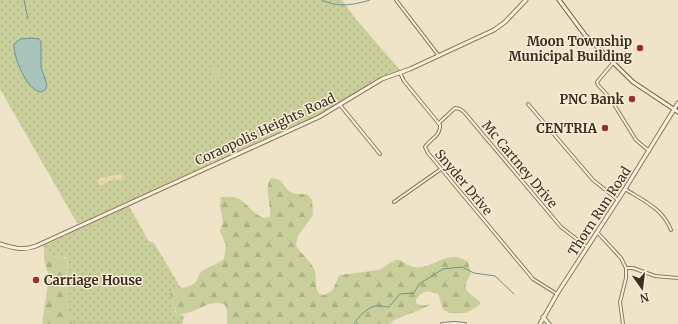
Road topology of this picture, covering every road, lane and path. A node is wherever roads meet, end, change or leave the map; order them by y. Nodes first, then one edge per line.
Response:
1 (396, 0) edge
2 (526, 0) edge
3 (559, 0) edge
4 (439, 56) junction
5 (613, 63) junction
6 (400, 73) junction
7 (678, 102) edge
8 (528, 104) dead end
9 (340, 105) junction
10 (674, 109) junction
11 (678, 112) edge
12 (439, 123) junction
13 (649, 151) junction
14 (380, 154) dead end
15 (441, 169) junction
16 (625, 189) junction
17 (618, 200) junction
18 (394, 202) dead end
19 (672, 230) dead end
20 (597, 232) junction
21 (0, 244) edge
22 (587, 247) junction
23 (626, 268) junction
24 (678, 278) edge
25 (557, 294) junction
26 (543, 317) junction
27 (442, 324) edge
28 (465, 324) edge
29 (540, 324) edge
30 (549, 324) edge
31 (622, 324) edge

1 - 4 street
2 - 4 street, Coraopolis Heights Road
3 - 5 street
4 - 6 street, Coraopolis Heights Road
5 - 10 street
5 - 13 street
6 - 9 street, Coraopolis Heights Road
6 - 12 street
7 - 10 street, Thorn Run Road
8 - 17 street
9 - 14 street
9 - 21 street, Coraopolis Heights Road
10 - 11 street
10 - 13 street, Thorn Run Road
12 - 15 street, Snyder Drive
12 - 22 street, Mc Cartney Drive
13 - 16 street, Thorn Run Road
15 - 18 street
15 - 25 street, Snyder Drive
16 - 17 street, Thorn Run Road
16 - 19 street
17 - 20 street, Thorn Run Road
20 - 22 street, Thorn Run Road
20 - 23 street
22 - 25 street, Thorn Run Road
23 - 24 street
23 - 31 street
25 - 26 street, Thorn Run Road
26 - 29 street, Thorn Run Road
26 - 30 street
27 - 28 street

